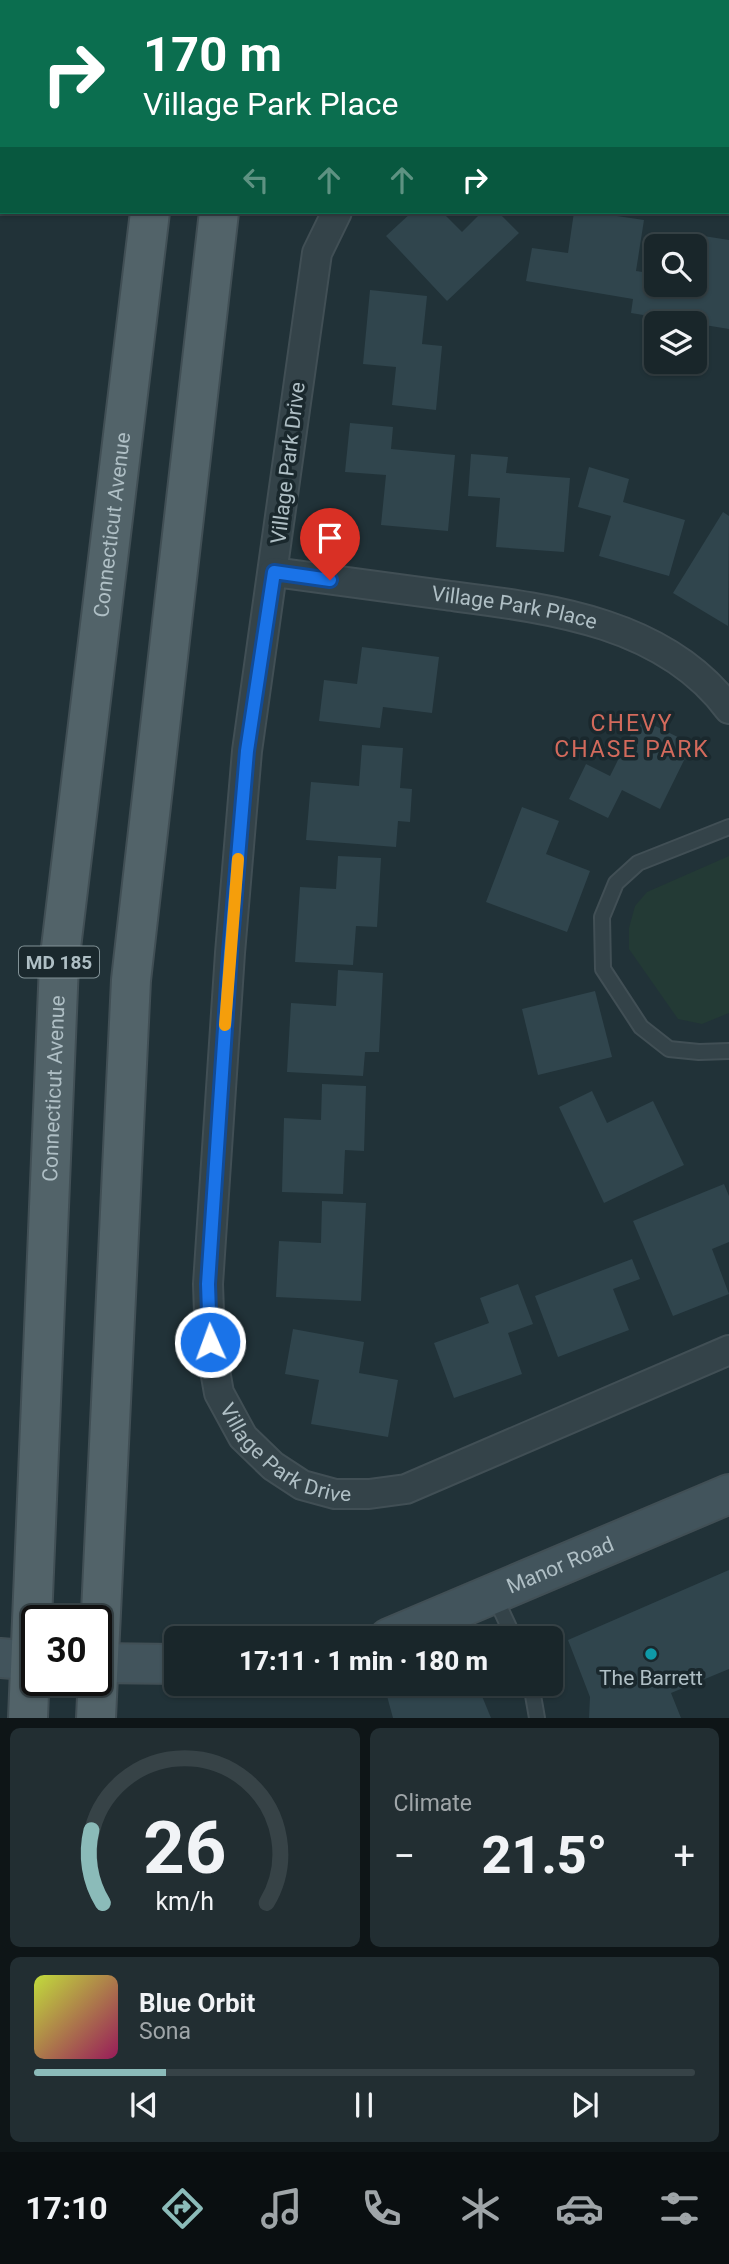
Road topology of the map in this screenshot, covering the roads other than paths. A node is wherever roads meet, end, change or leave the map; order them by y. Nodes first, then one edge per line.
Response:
1 (150, 214) edge
2 (219, 214) edge
3 (336, 214) edge
4 (274, 572) junction
5 (729, 709) edge
6 (729, 827) edge
7 (729, 1051) edge
8 (729, 1350) edge
9 (729, 1494) edge
10 (494, 1594) junction
11 (25, 1605) edge
12 (101, 1605) edge
13 (418, 1626) edge
14 (509, 1626) edge
15 (112, 1663) edge
16 (164, 1664) edge
17 (26, 1696) edge
18 (97, 1696) edge
19 (533, 1696) edge
20 (28, 1718) edge
21 (96, 1718) edge
22 (537, 1718) edge

1 - 11 main road, Connecticut Avenue / MD 185
2 - 12 main road
3 - 4 street, Village Park Drive
4 - 5 street, Village Park Place
4 - 8 street, Village Park Drive
6 - 7 lane
9 - 10 street, Manor Road
10 - 13 street, Manor Road
10 - 14 lane
15 - 16 street
17 - 20 main road, Connecticut Avenue / MD 185
18 - 21 main road
19 - 22 lane

